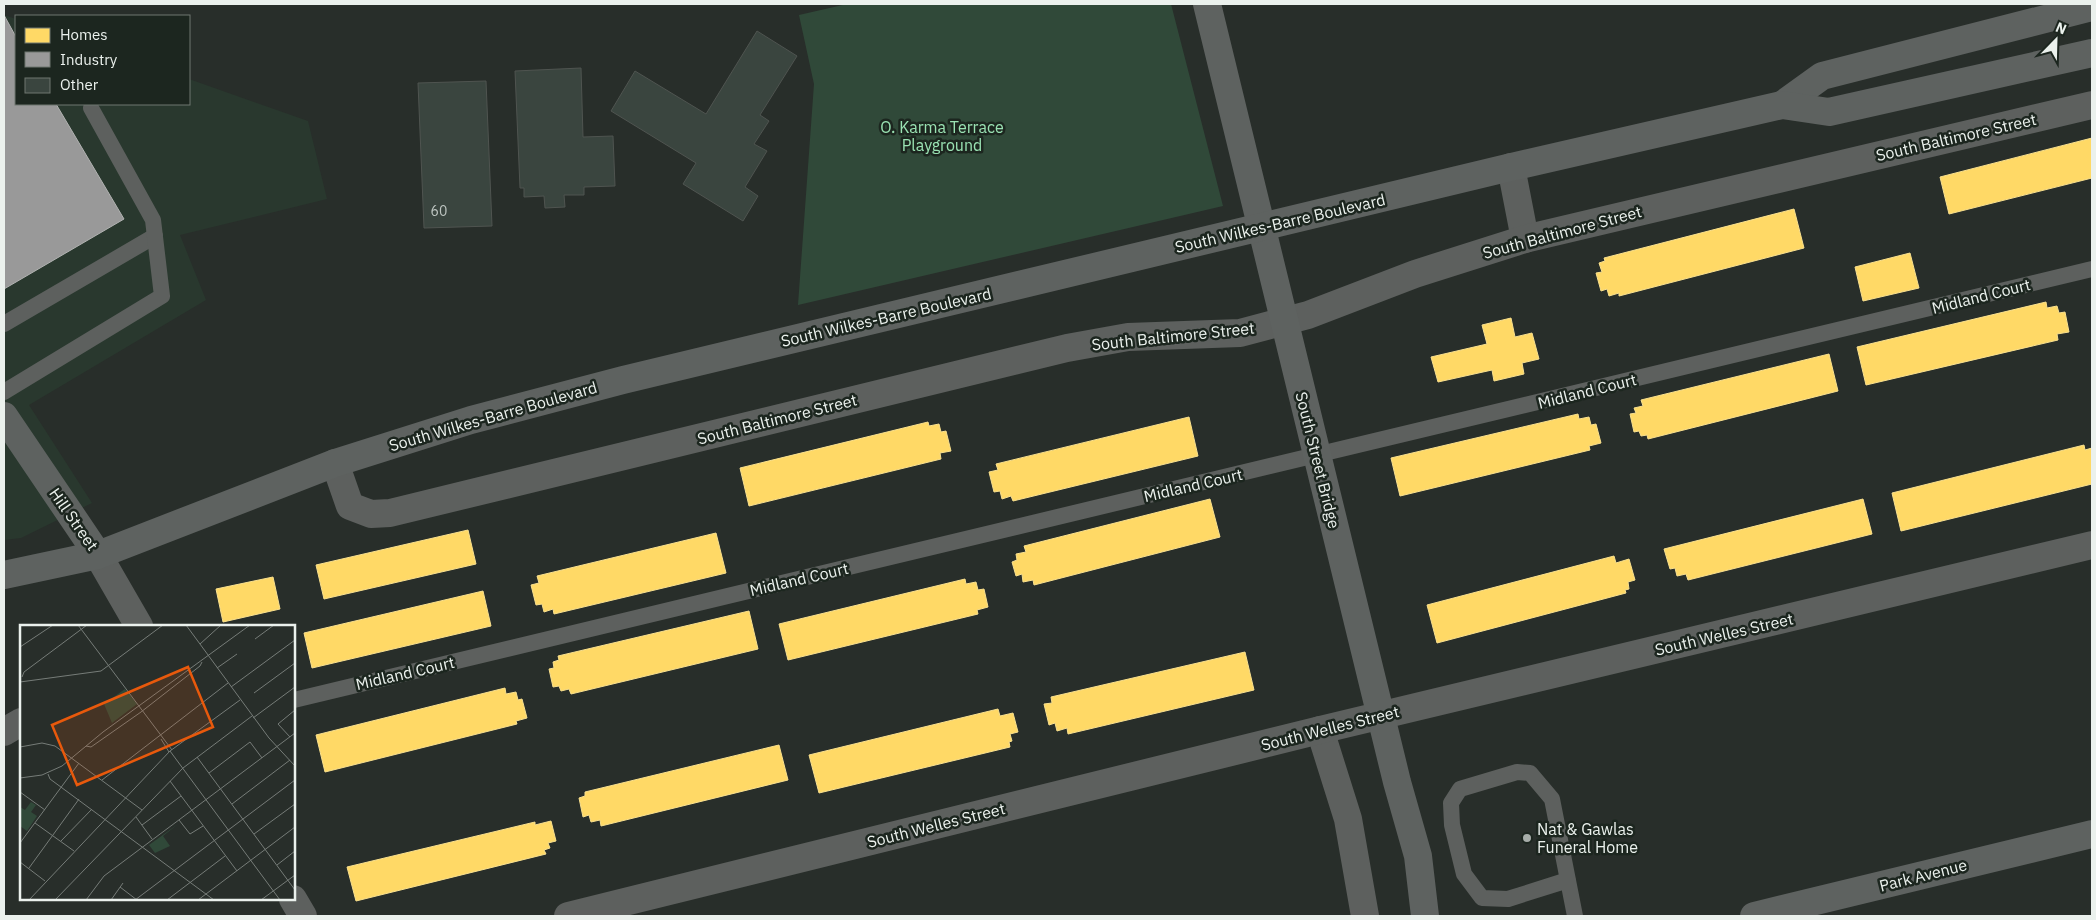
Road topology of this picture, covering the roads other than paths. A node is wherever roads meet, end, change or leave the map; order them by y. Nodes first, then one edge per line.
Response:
1 (1207, 4) edge
2 (2092, 7) edge
3 (2092, 53) edge
4 (2092, 100) edge
5 (1782, 104) junction
6 (91, 108) dead end
7 (1511, 167) junction
8 (155, 236) junction
9 (1525, 239) junction
10 (2092, 269) edge
11 (4, 324) edge
12 (4, 392) edge
13 (7, 426) edge
14 (335, 462) junction
15 (2092, 546) edge
16 (98, 555) junction
17 (4, 575) edge
18 (138, 625) edge
19 (295, 700) edge
20 (20, 723) edge
21 (1320, 730) junction
22 (4, 732) edge
23 (2092, 834) edge
24 (1568, 880) junction
25 (294, 900) edge
26 (303, 916) edge
27 (568, 916) edge
28 (1365, 916) edge
29 (1425, 916) edge
30 (1575, 916) edge
31 (1754, 916) edge

1 - 29 main road, South Street Bridge
2 - 5 main road, South Wilkes-Barre Boulevard
3 - 5 main road, South Wilkes-Barre Boulevard
4 - 9 street, South Baltimore Street
5 - 7 main road, South Wilkes-Barre Boulevard
6 - 8 lane
7 - 9 street
7 - 14 main road, South Wilkes-Barre Boulevard
8 - 11 lane
8 - 12 lane
9 - 14 street, South Baltimore Street
10 - 19 lane, Midland Court
13 - 16 main road, Hill Street
14 - 16 main road, South Wilkes-Barre Boulevard
15 - 21 street, South Welles Street
16 - 17 main road, South Wilkes-Barre Boulevard
16 - 18 street, Hill Street
20 - 22 street
21 - 27 street, South Welles Street
21 - 28 street
23 - 31 main road, Park Avenue
24 - 24 lane
24 - 30 lane
25 - 26 street

